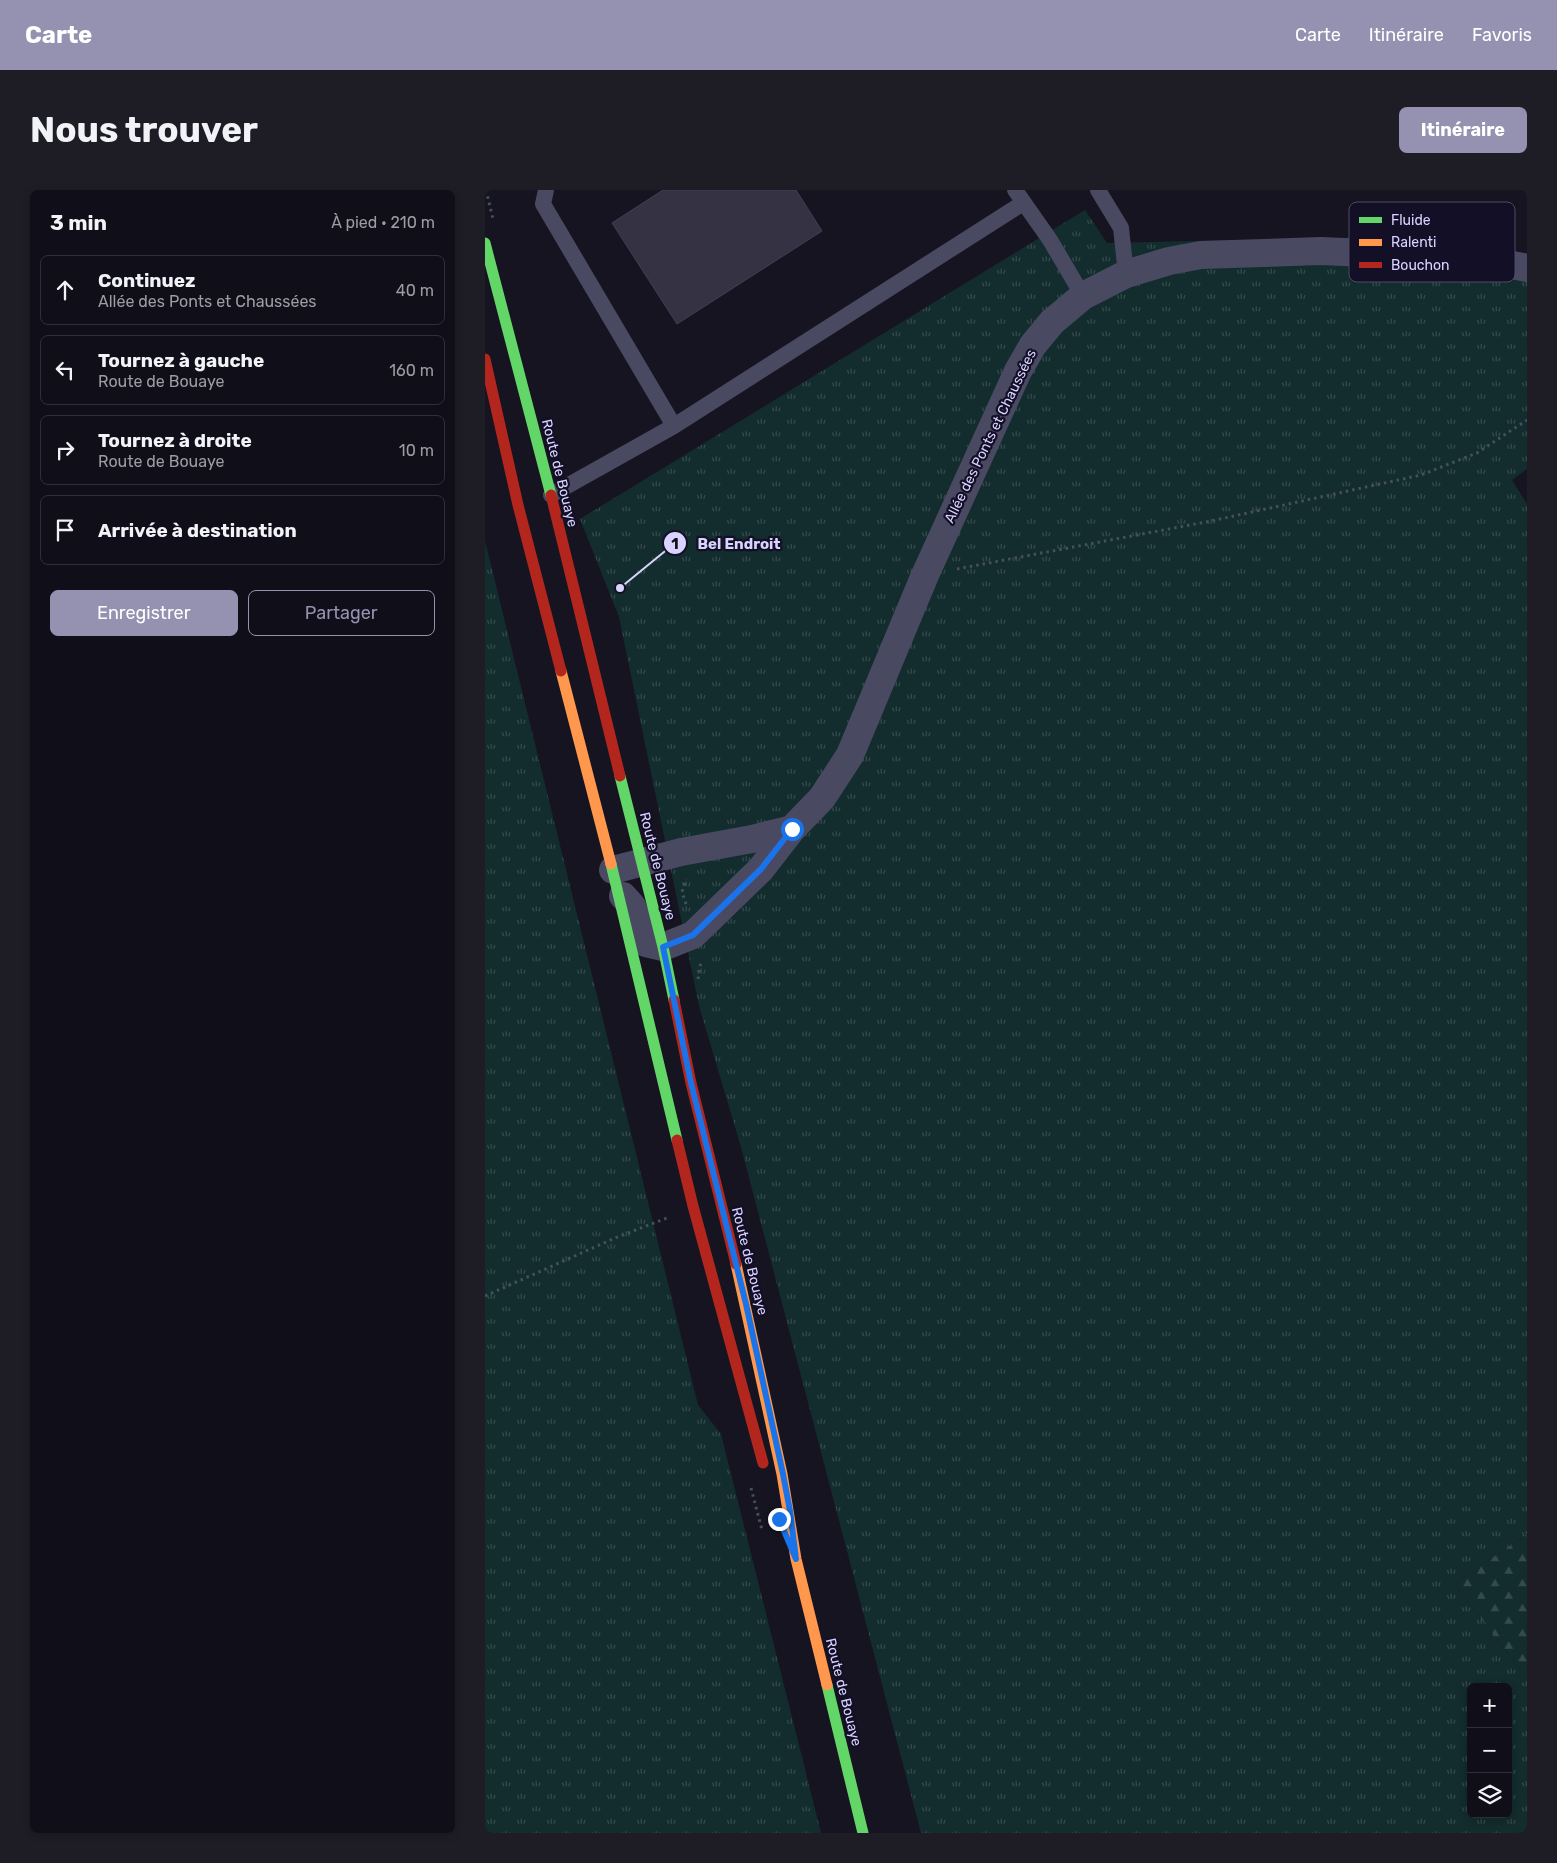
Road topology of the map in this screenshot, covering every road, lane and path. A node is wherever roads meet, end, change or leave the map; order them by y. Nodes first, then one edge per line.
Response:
1 (546, 190) edge
2 (1098, 190) edge
3 (1019, 196) edge
4 (485, 244) edge
5 (1349, 252) edge
6 (1126, 274) junction
7 (1083, 296) junction
8 (485, 359) edge
9 (1527, 420) edge
10 (674, 426) junction
11 (551, 495) junction
12 (925, 575) junction
13 (792, 829) junction
14 (641, 863) junction
15 (615, 880) junction
16 (663, 947) junction
17 (693, 1206) junction
18 (485, 1296) edge
19 (767, 1477) dead end
20 (777, 1511) dead end
21 (796, 1559) junction
22 (863, 1833) edge

1 - 10 lane
2 - 6 lane
3 - 7 lane
3 - 10 lane
4 - 11 main road, Route de Bouaye
5 - 6 street, Allée des Ponts et Chaussées
6 - 7 street, Allée des Ponts et Chaussées
7 - 12 street, Allée des Ponts et Chaussées
8 - 15 main road
9 - 12 path
10 - 11 lane
11 - 14 main road, Route de Bouaye
12 - 13 street, Allée des Ponts et Chaussées
13 - 14 street
13 - 16 street, Allée des Ponts et Chaussées
14 - 15 street
14 - 16 main road, Route de Bouaye
15 - 16 street
15 - 17 main road
16 - 21 main road, Route de Bouaye
17 - 18 path
17 - 19 main road
20 - 21 main road, Route de Bouaye
21 - 22 main road, Route de Bouaye

